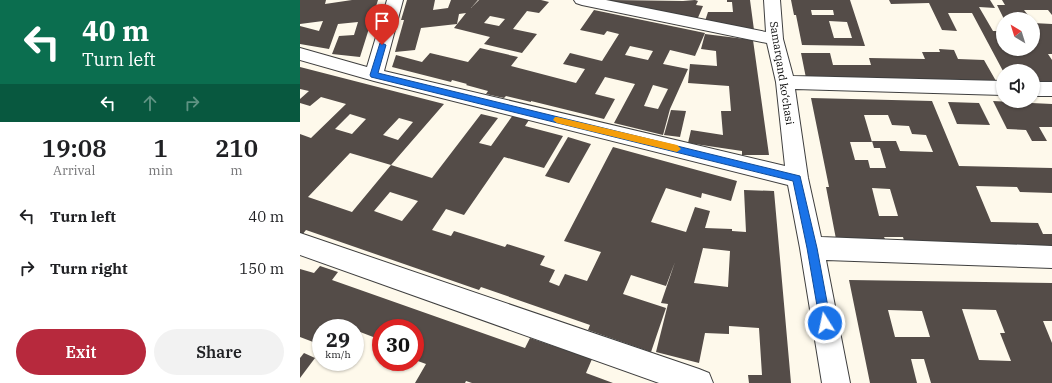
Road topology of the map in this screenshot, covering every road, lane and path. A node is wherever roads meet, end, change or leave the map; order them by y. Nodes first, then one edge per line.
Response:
1 (395, 0) edge
2 (582, 0) edge
3 (772, 0) edge
4 (774, 39) junction
5 (300, 54) edge
6 (374, 75) junction
7 (785, 82) junction
8 (996, 88) edge
9 (1040, 89) edge
10 (1052, 89) edge
11 (797, 178) junction
12 (300, 244) edge
13 (812, 248) junction
14 (1052, 257) edge
15 (699, 383) edge
16 (836, 383) edge

1 - 6 street
2 - 4 street
3 - 4 street, Samarqand ko‘chasi
4 - 7 street, Samarqand ko‘chasi
5 - 6 street
6 - 11 street
7 - 8 street
7 - 11 street, Samarqand ko‘chasi
9 - 10 street
11 - 13 street, Samarqand ko‘chasi
12 - 15 street
13 - 14 street
13 - 16 street, Samarqand ko‘chasi

